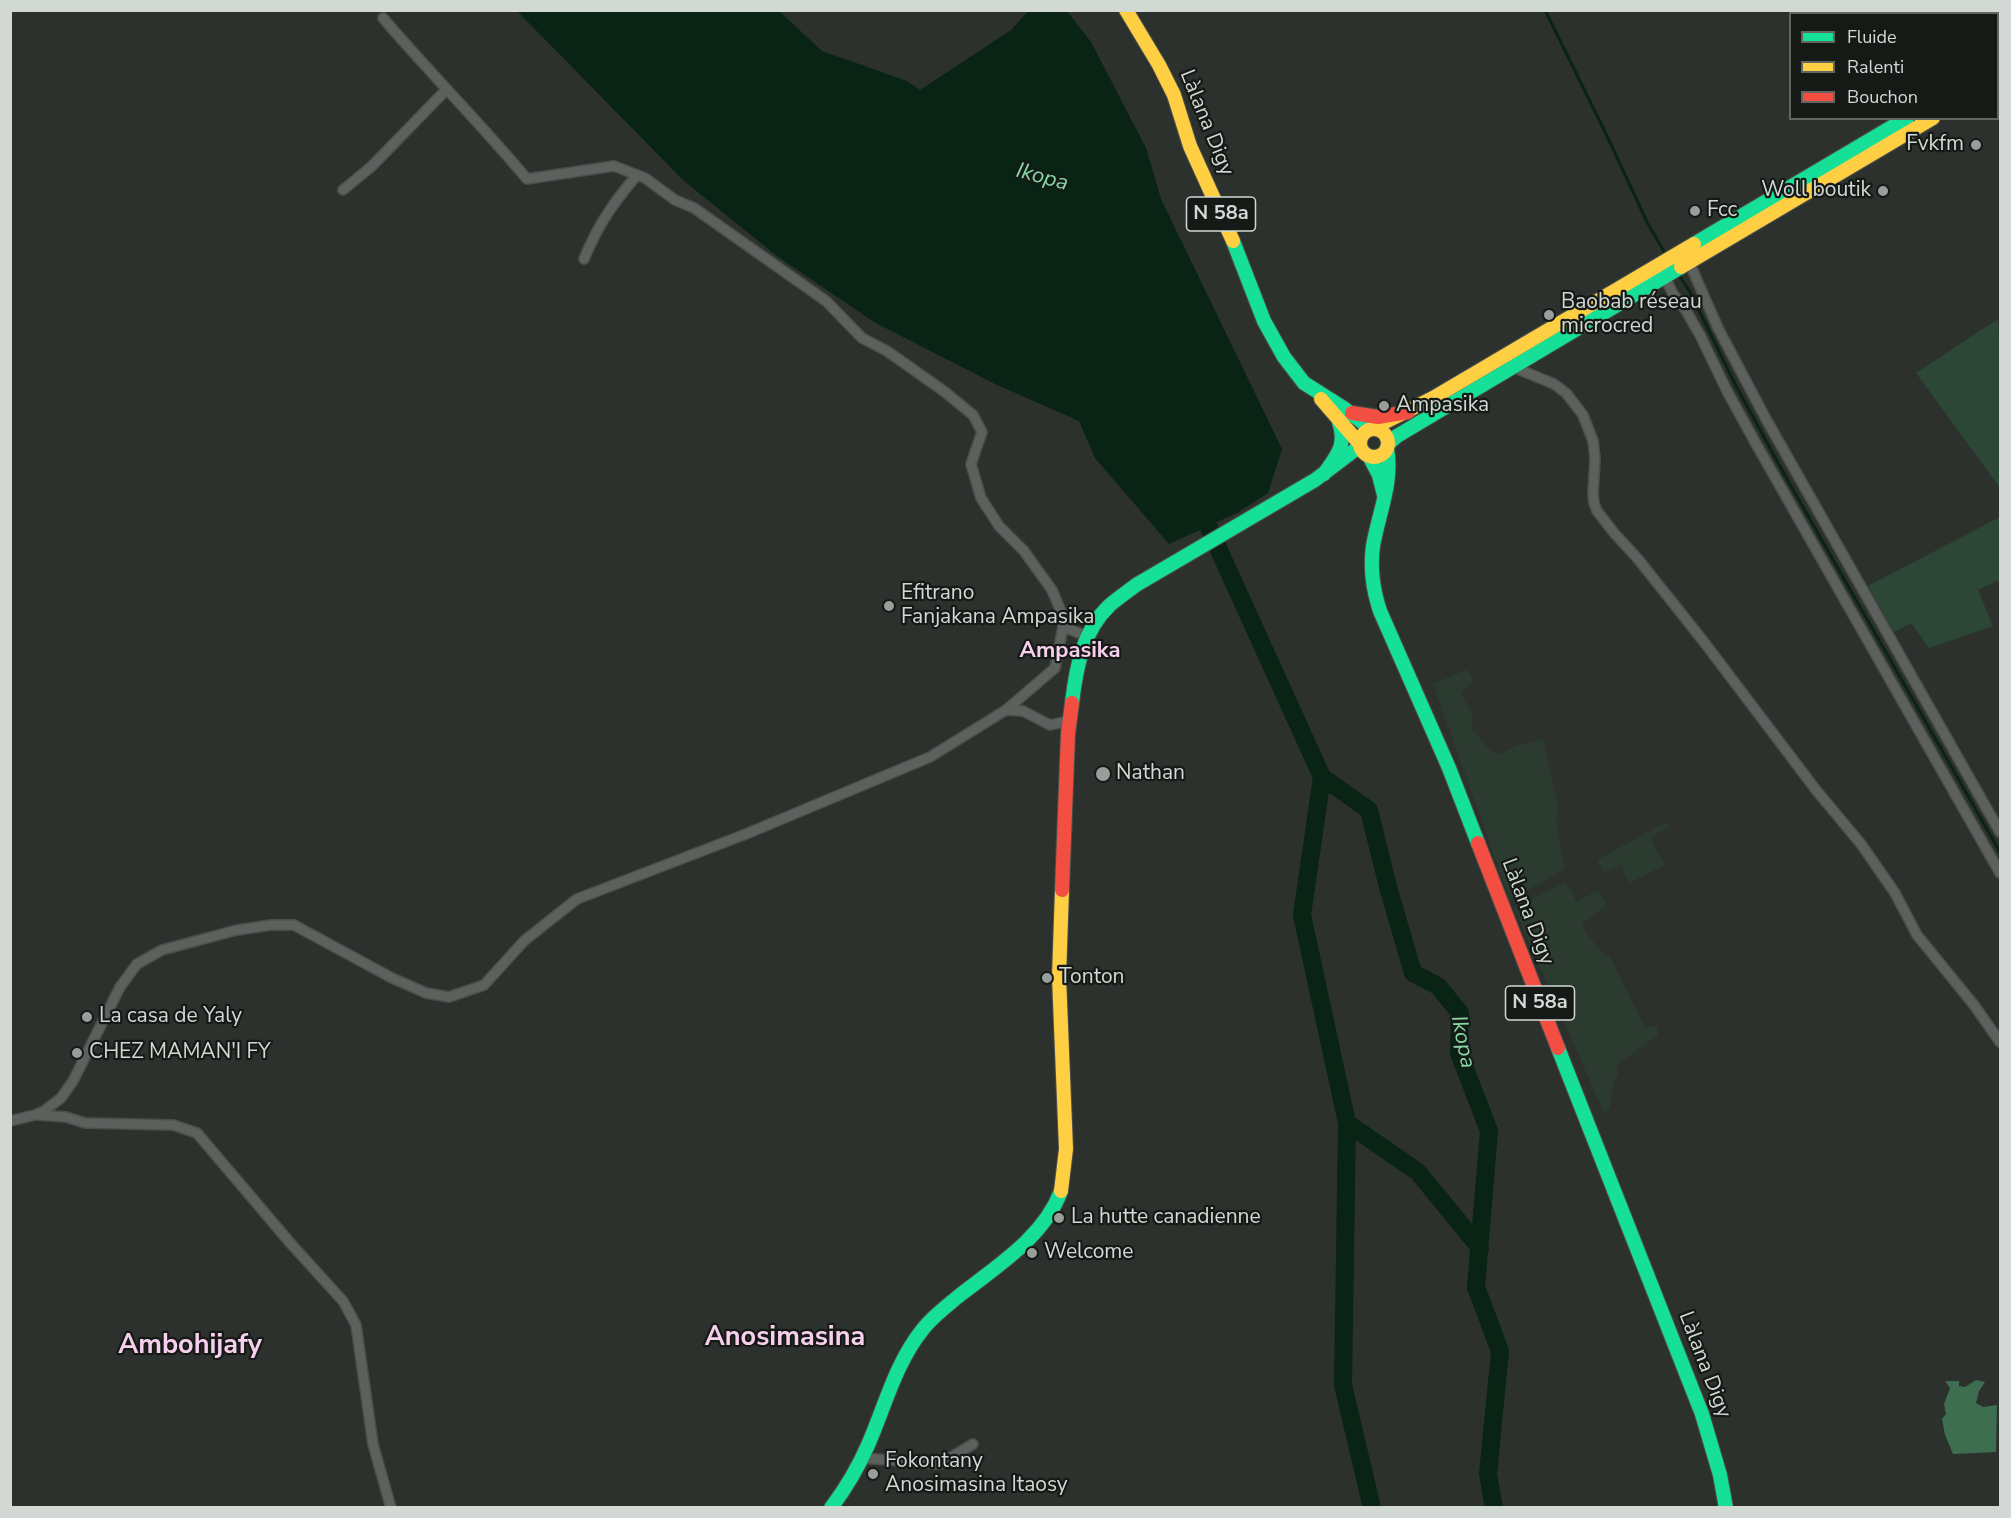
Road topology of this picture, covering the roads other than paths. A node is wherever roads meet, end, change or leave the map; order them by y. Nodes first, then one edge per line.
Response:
1 (1118, 10) edge
2 (1125, 10) edge
3 (383, 18) dead end
4 (1138, 31) junction
5 (446, 90) junction
6 (1904, 120) edge
7 (1929, 120) edge
8 (637, 175) junction
9 (343, 190) dead end
10 (1684, 257) junction
11 (584, 259) dead end
12 (1661, 271) junction
13 (1513, 367) junction
14 (1408, 412) junction
15 (1343, 416) junction
16 (1371, 429) junction
17 (1387, 446) junction
18 (1363, 450) junction
19 (1319, 477) junction
20 (1384, 500) junction
21 (1064, 627) junction
22 (1087, 636) junction
23 (1006, 710) junction
24 (1069, 721) junction
25 (2001, 832) edge
26 (2001, 873) edge
27 (2001, 1042) edge
28 (35, 1115) junction
29 (10, 1121) edge
30 (973, 1444) dead end
31 (862, 1458) junction
32 (391, 1508) edge
33 (831, 1508) edge
34 (1726, 1508) edge

1 - 4 main road, Làlana Digy / N 58a
2 - 4 main road, Làlana Digy / N 58a
3 - 5 street
4 - 15 main road, Làlana Digy / N 58a
5 - 8 street
5 - 9 street
6 - 10 main road
7 - 10 main road
8 - 11 street
8 - 21 street
10 - 12 main road
10 - 25 street
12 - 13 main road
12 - 14 main road
12 - 26 street
13 - 17 main road
13 - 27 street
14 - 15 main road
14 - 16 main road
15 - 16 main road, N 58a
15 - 18 main road, N 58a
15 - 19 main road
16 - 17 main road
16 - 18 main road
17 - 18 main road
17 - 20 main road, N 58a
18 - 19 main road
18 - 20 main road, N 58a
19 - 22 main road
20 - 34 main road, Làlana Digy / N 58a
21 - 22 street
21 - 23 street
22 - 24 main road
23 - 24 street
23 - 28 street
24 - 31 main road
28 - 29 street
28 - 32 street
30 - 31 street
31 - 33 main road

